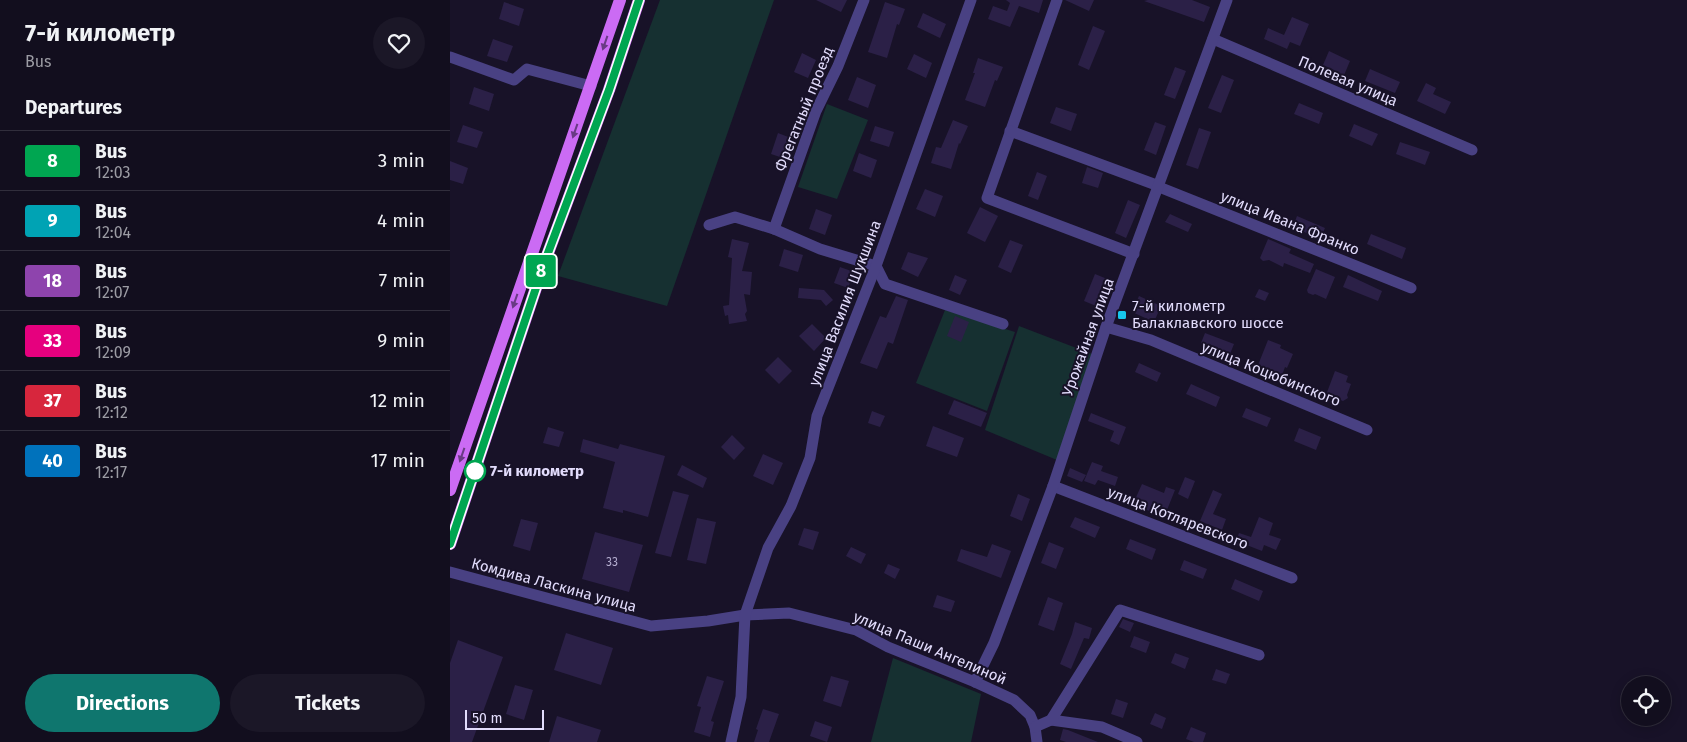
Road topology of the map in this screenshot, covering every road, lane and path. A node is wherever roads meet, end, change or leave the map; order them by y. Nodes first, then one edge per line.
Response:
1 (620, 0) edge
2 (639, 0) edge
3 (864, 0) edge
4 (971, 0) edge
5 (1057, 0) edge
6 (1227, 0) edge
7 (1213, 39) junction
8 (450, 56) edge
9 (591, 86) junction
10 (1010, 131) junction
11 (1472, 150) dead end
12 (1159, 187) junction
13 (709, 224) dead end
14 (774, 229) junction
15 (1134, 254) junction
16 (876, 266) junction
17 (1411, 288) dead end
18 (1002, 324) dead end
19 (1106, 327) junction
20 (1367, 430) dead end
21 (1053, 486) junction
22 (450, 490) edge
23 (450, 544) edge
24 (450, 572) edge
25 (1292, 578) dead end
26 (745, 615) junction
27 (651, 626) joint
28 (1260, 655) dead end
29 (974, 682) junction
30 (1051, 720) junction
31 (1035, 727) junction
32 (731, 742) edge
33 (1037, 742) edge
34 (1137, 742) edge

1 -> 9 main road
2 - 23 main road
3 - 14 street, Фрегатный проезд
4 - 16 street, улица Василия Шукшина
5 - 10 street
6 - 7 street, Урожайная улица
7 - 11 street, Полевая улица
7 - 12 street, Урожайная улица
8 - 9 street
9 -> 22 main road
10 - 12 street, улица Ивана Франко
10 - 15 street
12 - 15 street, Урожайная улица
12 - 17 street, улица Ивана Франко
13 - 14 street
14 - 16 street
15 - 19 street, Урожайная улица
16 - 18 street
16 - 26 street, улица Василия Шукшина
19 - 20 street, улица Коцюбинского
19 - 21 street, Урожайная улица
21 - 25 street, улица Котляревского
21 - 29 street, Урожайная улица
24 - 27 street, Комдива Ласкина улица
26 - 27 street, улица Паши Ангелиной
26 - 29 street, улица Паши Ангелиной
26 - 32 street, улица Василия Шукшина
28 - 30 street
29 - 31 street, улица Паши Ангелиной
30 - 31 street
30 - 34 street
31 - 33 street

